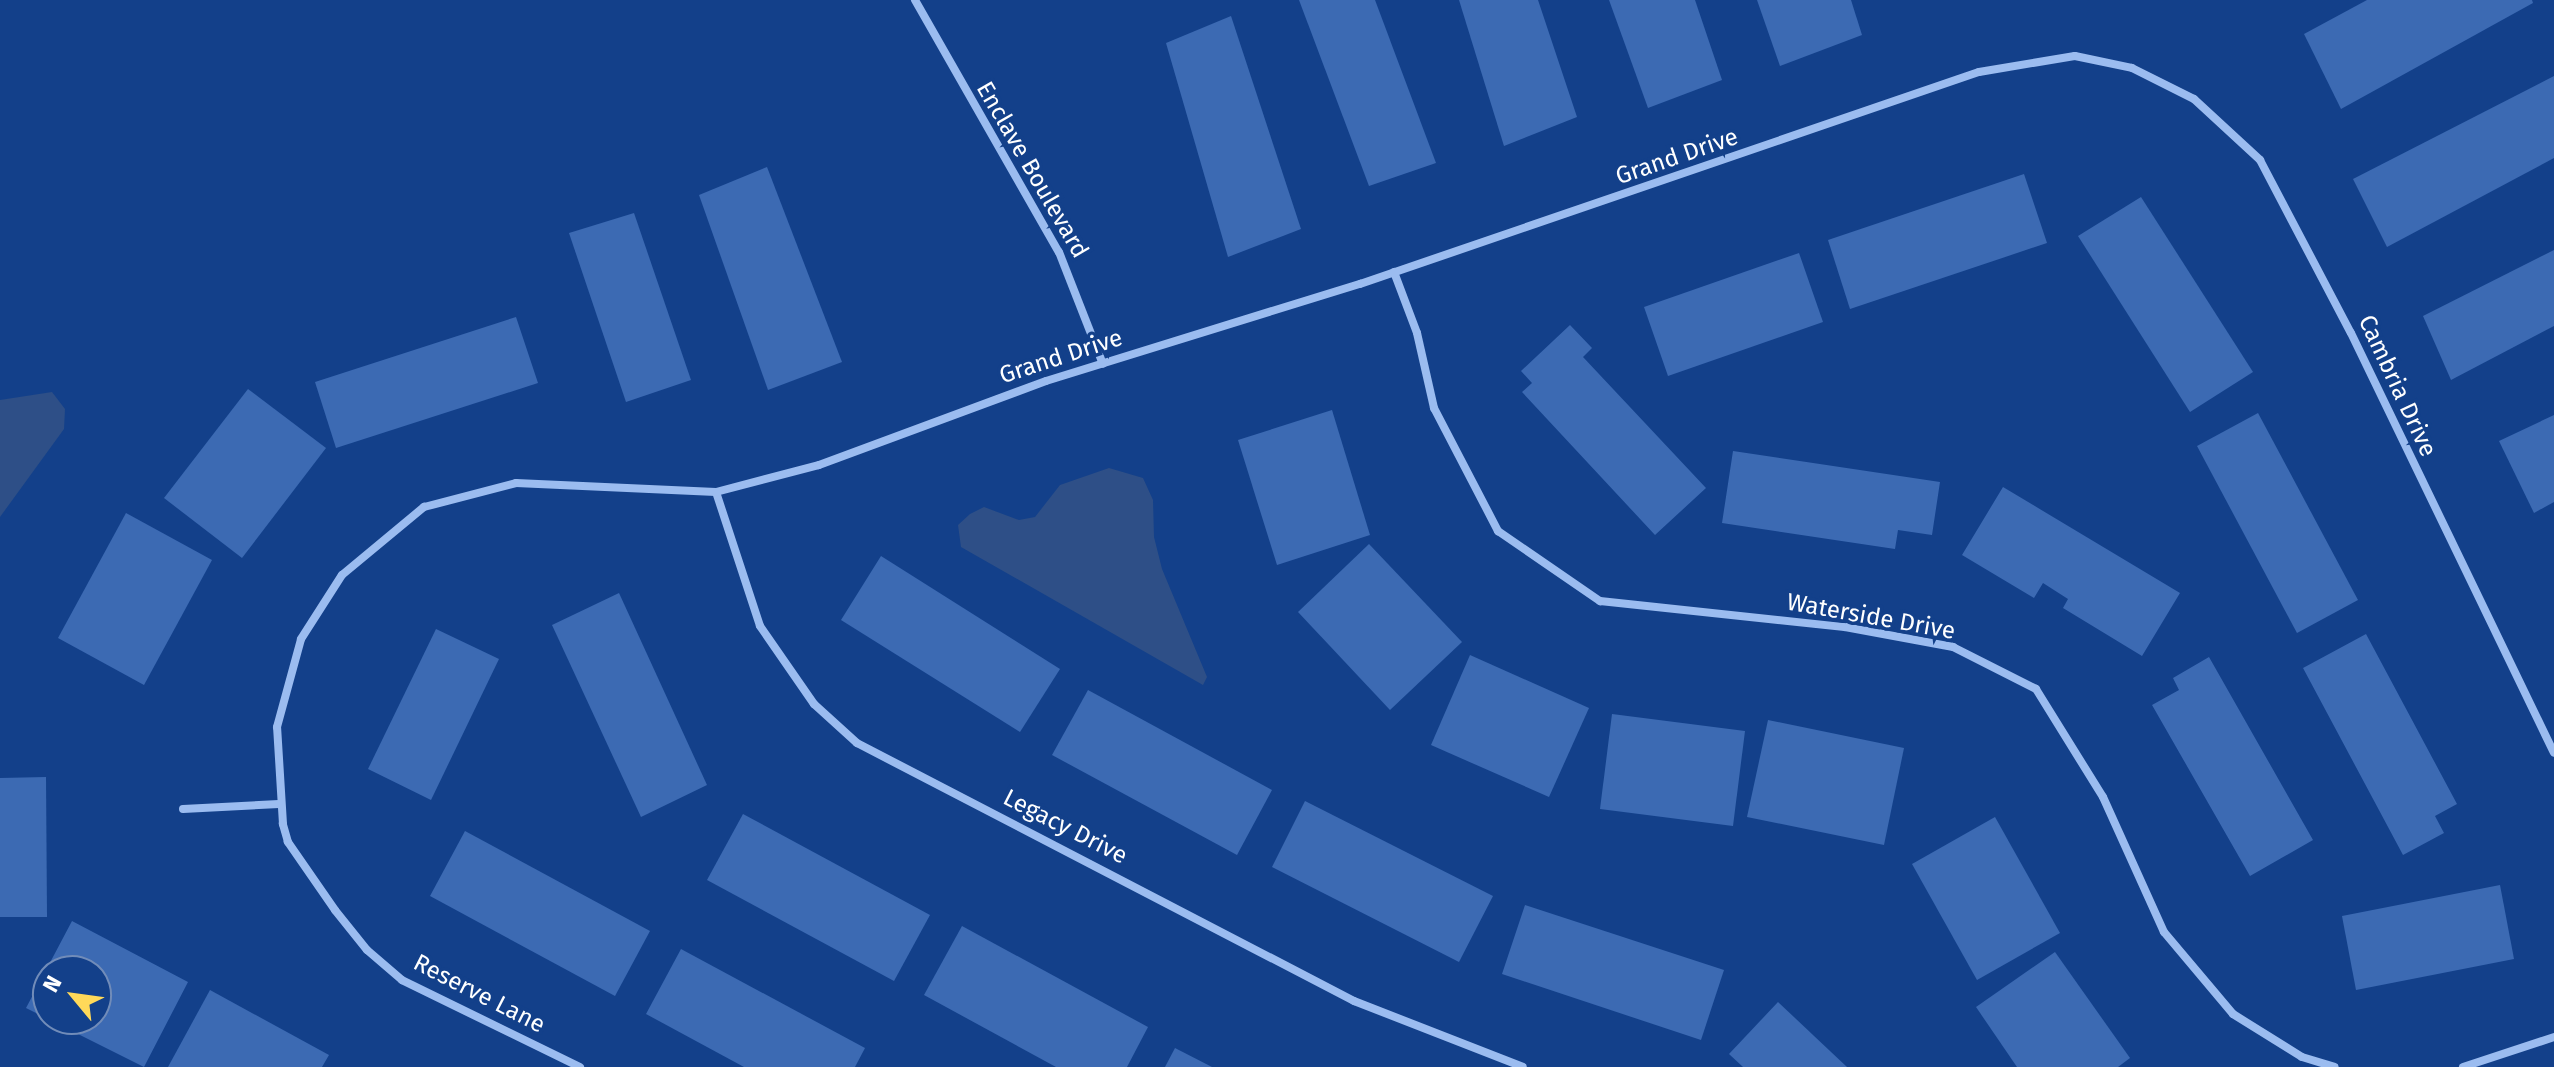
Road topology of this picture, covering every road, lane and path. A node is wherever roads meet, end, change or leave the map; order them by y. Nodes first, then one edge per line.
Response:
1 (915, 0) edge
2 (2153, 78) joint
3 (1394, 272) junction
4 (1103, 364) junction
5 (716, 492) junction
6 (2554, 753) edge
7 (279, 804) junction
8 (183, 809) dead end
9 (335, 910) joint
10 (2554, 1037) edge
11 (580, 1067) edge
12 (1523, 1067) edge
13 (2334, 1067) edge
14 (2463, 1067) edge

1 - 4 street, Enclave Boulevard
2 - 3 street, Grand Drive
2 - 6 street, Cambria Drive
3 - 4 street, Grand Drive
3 - 13 street, Waterside Drive
4 - 5 street, Grand Drive
5 - 7 street, Grand Drive
5 - 12 street, Legacy Drive
7 - 8 street
7 - 9 street, Grand Drive
9 - 11 street, Reserve Lane
10 - 14 street

